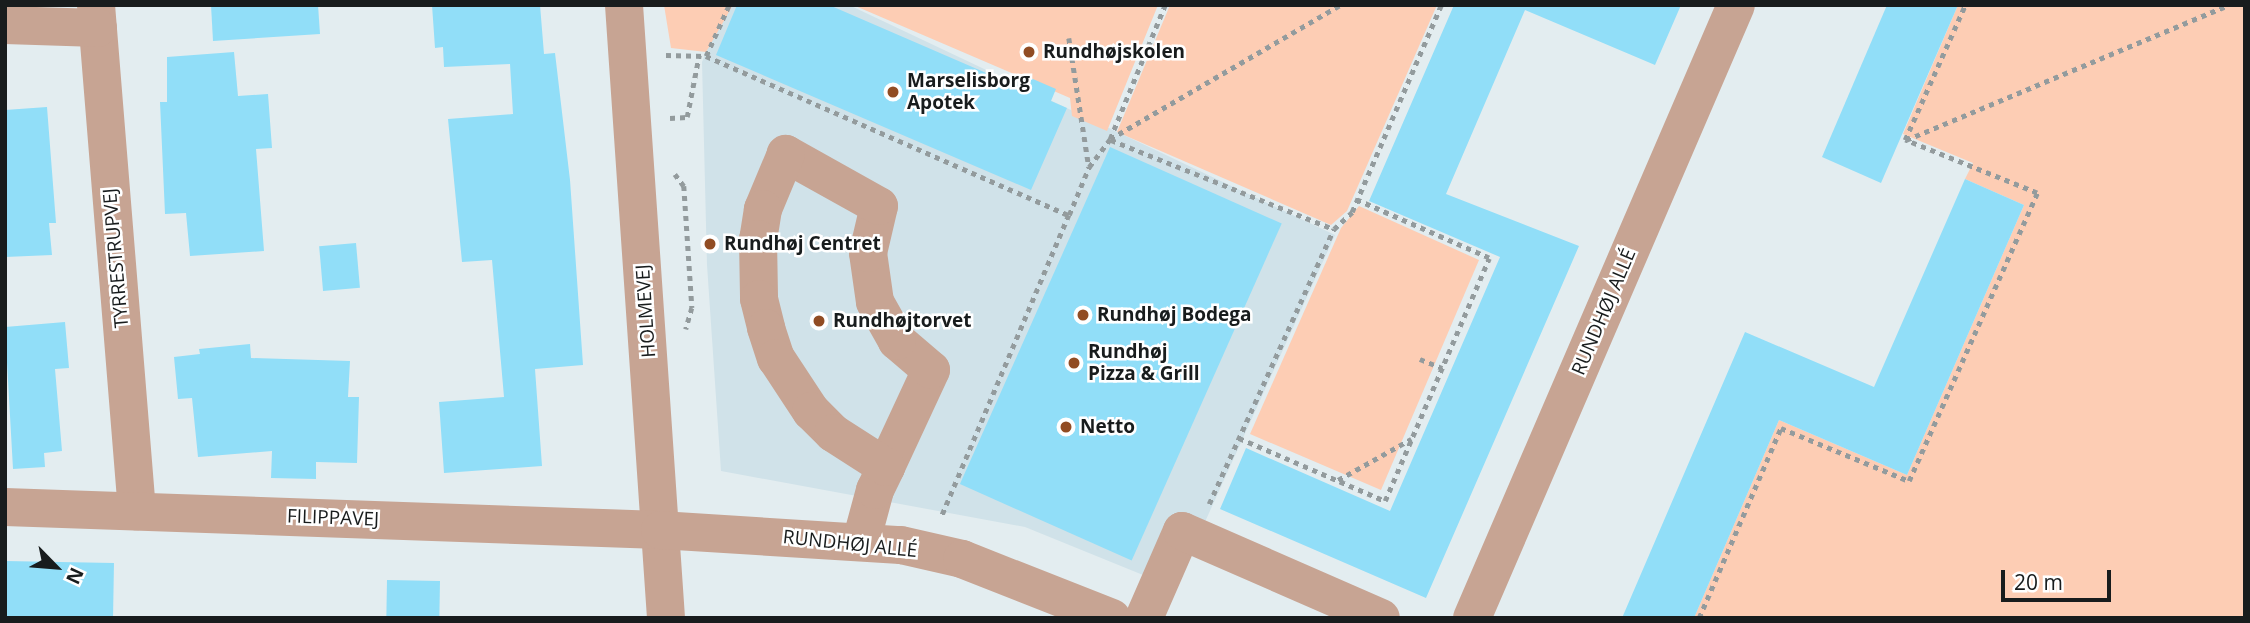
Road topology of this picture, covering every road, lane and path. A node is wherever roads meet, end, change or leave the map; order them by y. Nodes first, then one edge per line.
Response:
1 (624, 5) edge
2 (729, 5) edge
3 (1165, 5) edge
4 (1340, 5) edge
5 (1441, 5) edge
6 (1736, 5) edge
7 (1965, 5) edge
8 (2229, 5) edge
9 (97, 17) edge
10 (5, 25) edge
11 (1069, 38) dead end
12 (699, 55) junction
13 (706, 56) junction
14 (628, 57) junction
15 (632, 121) junction
16 (1111, 139) junction
17 (1905, 140) junction
18 (1089, 167) junction
19 (1357, 200) junction
20 (1069, 215) junction
21 (1334, 229) junction
22 (1420, 359) dead end
23 (1442, 368) junction
24 (1239, 438) junction
25 (1412, 439) junction
26 (886, 467) junction
27 (1338, 480) junction
28 (5, 507) edge
29 (137, 511) junction
30 (660, 530) junction
31 (1195, 536) junction
32 (861, 542) junction
33 (931, 552) junction
34 (666, 618) edge
35 (1112, 618) edge
36 (1144, 618) edge
37 (1381, 618) edge
38 (1472, 618) edge
39 (1699, 618) edge

1 - 14 street, HOLMEVEJ
2 - 13 path
3 - 16 path
4 - 16 path
5 - 19 path
6 - 38 street, RUNDHØJ ALLÉ
7 - 17 path
8 - 17 path
9 - 10 street
9 - 29 street, TYRRESTRUPVEJ
11 - 18 path
12 - 13 path
12 - 14 path
12 - 15 path
13 - 20 path
14 - 15 street, HOLMEVEJ
15 - 30 street, HOLMEVEJ
16 - 18 path
16 - 21 path
17 - 39 path
18 - 20 path
19 - 21 path
19 - 23 path
20 - 33 path
21 - 24 path
22 - 23 path
23 - 25 path
24 - 27 path
24 - 31 path
25 - 27 path
25 - 27 path
26 - 26 street
26 - 32 street
28 - 29 street, FILIPPAVEJ
29 - 30 street, FILIPPAVEJ
30 - 32 street, RUNDHØJ ALLÉ
30 - 34 street, HOLMEVEJ
31 - 36 street
31 - 37 street
32 - 33 street, RUNDHØJ ALLÉ
33 - 35 street, RUNDHØJ ALLÉ

